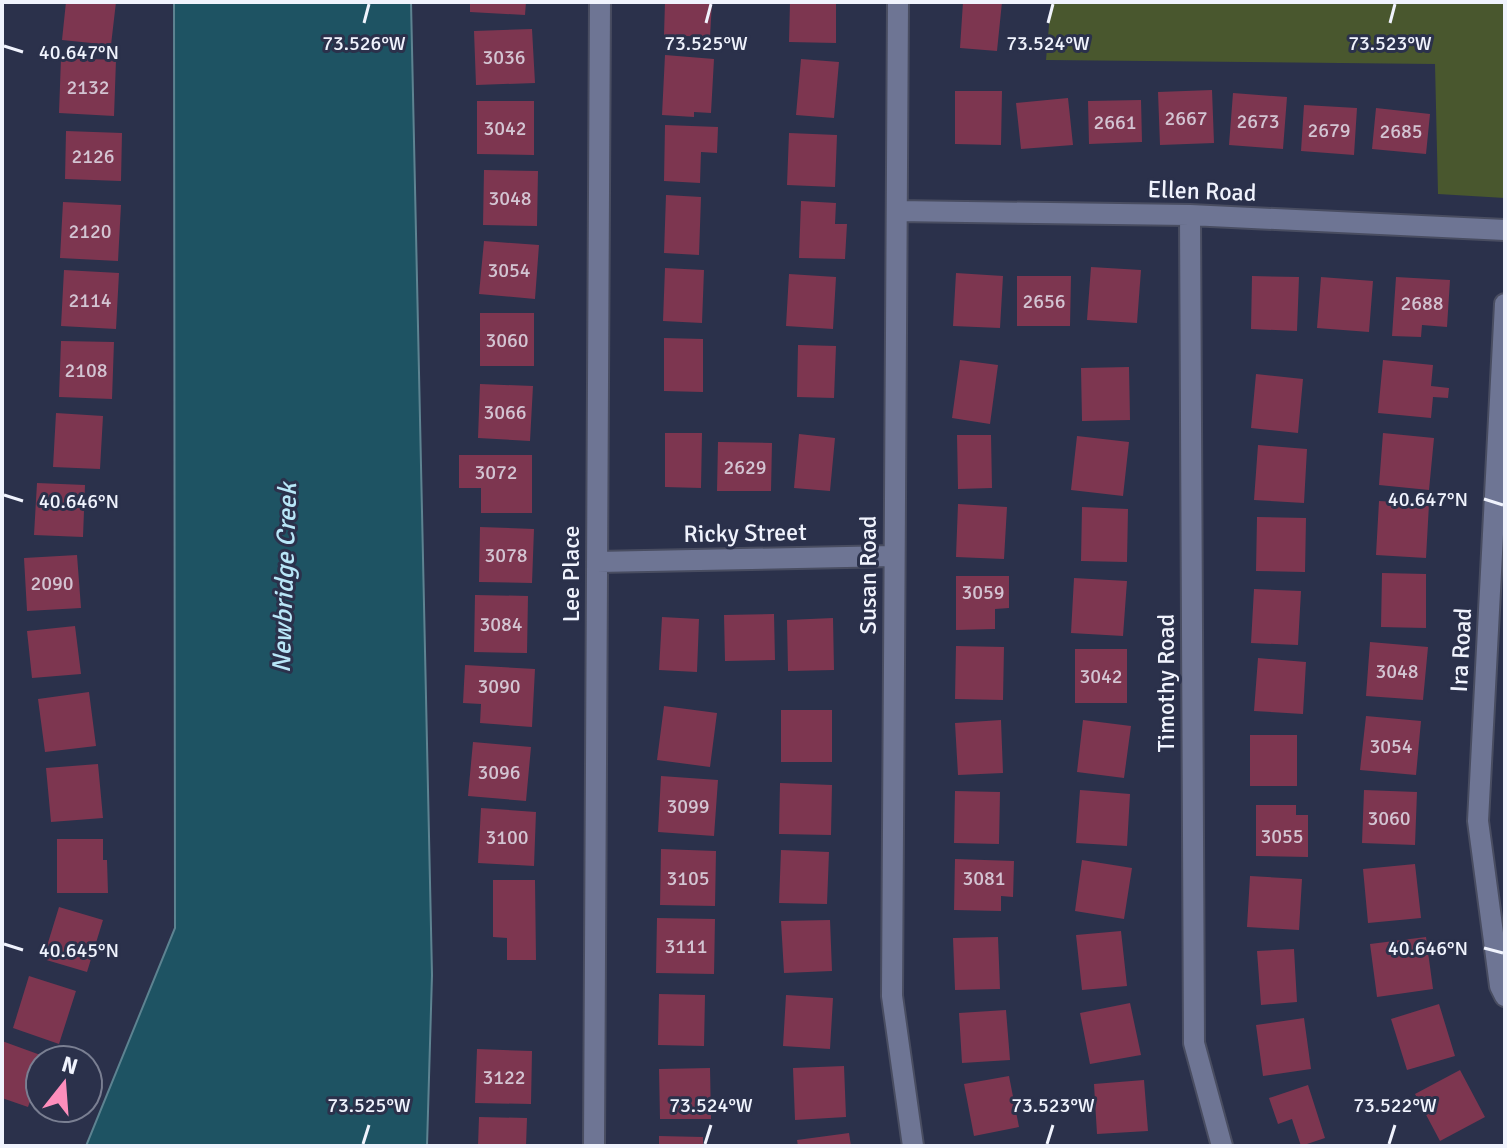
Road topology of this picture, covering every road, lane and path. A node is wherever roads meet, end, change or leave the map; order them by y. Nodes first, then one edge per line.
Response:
1 (600, 2) edge
2 (898, 2) edge
3 (897, 211) junction
4 (1190, 215) junction
5 (1505, 230) edge
6 (1505, 304) edge
7 (1499, 524) edge
8 (894, 556) junction
9 (597, 562) junction
10 (1505, 996) edge
11 (594, 1146) edge
12 (913, 1146) edge
13 (1222, 1146) edge

1 - 9 street, Lee Place
2 - 3 street, Susan Road
3 - 4 street, Ellen Road
3 - 8 street, Susan Road
4 - 5 street, Ellen Road
4 - 13 street, Timothy Road
6 - 7 street, Ira Road
7 - 10 street, Ira Road
8 - 9 street, Ricky Street
8 - 12 street, Susan Road
9 - 11 street, Lee Place

